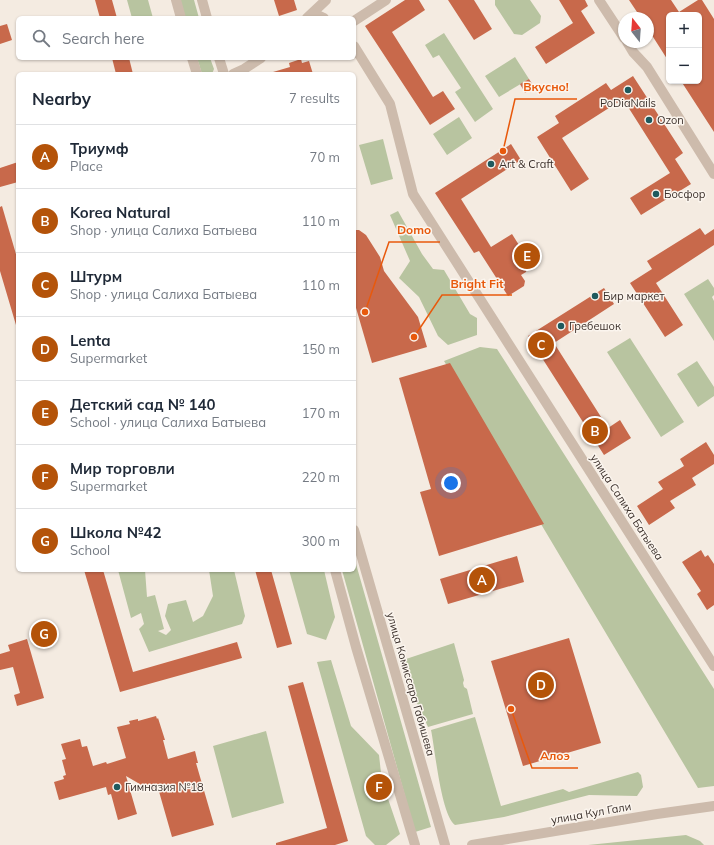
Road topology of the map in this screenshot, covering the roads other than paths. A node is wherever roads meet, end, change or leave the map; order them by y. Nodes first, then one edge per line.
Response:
1 (176, 0) edge
2 (202, 0) edge
3 (326, 0) edge
4 (386, 0) edge
5 (599, 0) edge
6 (310, 15) edge
7 (180, 16) edge
8 (206, 16) edge
9 (356, 20) edge
10 (618, 29) edge
11 (631, 48) edge
12 (356, 49) edge
13 (192, 60) edge
14 (220, 60) edge
15 (258, 60) edge
16 (196, 72) edge
17 (223, 72) edge
18 (237, 72) edge
19 (714, 174) edge
20 (356, 537) edge
21 (336, 572) edge
22 (714, 666) edge
23 (714, 806) edge
24 (415, 845) edge
25 (444, 845) edge
26 (472, 845) edge

1 - 7 street
2 - 8 street
3 - 6 street
4 - 9 street
5 - 10 street
11 - 19 street
12 - 22 street, улица Салиха Батыева
13 - 16 street
14 - 17 street
15 - 18 street
20 - 25 street, улица Комиссара Габишева
21 - 24 street
23 - 26 street, улица Кул Гали

